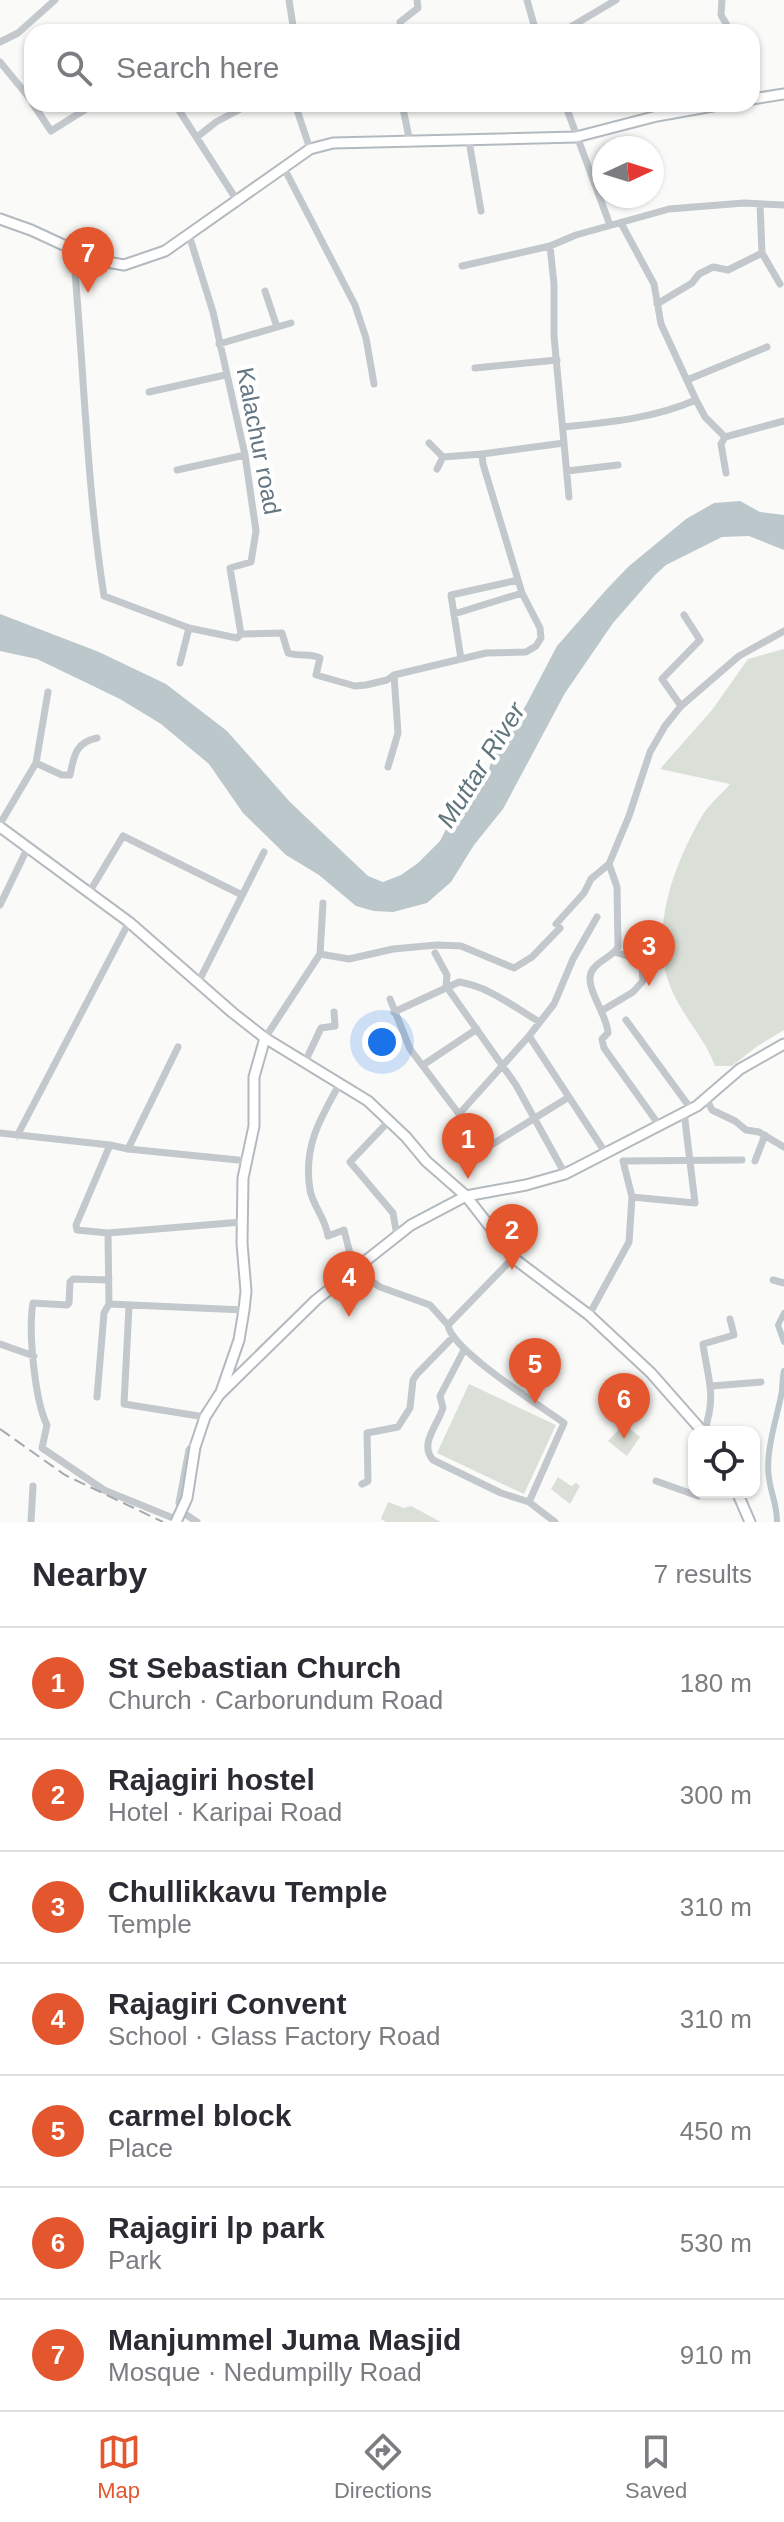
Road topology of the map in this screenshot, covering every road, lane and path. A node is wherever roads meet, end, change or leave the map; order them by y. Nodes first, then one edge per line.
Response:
1 (55, 0) edge
2 (289, 0) edge
3 (417, 0) edge
4 (527, 0) edge
5 (616, 0) edge
6 (722, 0) edge
7 (28, 24) edge
8 (293, 24) edge
9 (400, 24) edge
10 (534, 24) edge
11 (576, 24) edge
12 (726, 24) edge
13 (24, 28) edge
14 (0, 42) edge
15 (0, 62) edge
16 (24, 92) edge
17 (784, 94) edge
18 (760, 98) edge
19 (39, 112) edge
20 (81, 112) edge
21 (180, 112) edge
22 (235, 112) edge
23 (298, 112) edge
24 (404, 112) edge
25 (568, 112) edge
26 (679, 112) edge
27 (197, 137) junction
28 (576, 137) junction
29 (469, 141) junction
30 (410, 142) junction
31 (310, 149) junction
32 (284, 168) junction
33 (238, 202) junction
34 (760, 204) junction
35 (784, 205) edge
36 (481, 211) dead end
37 (0, 219) edge
38 (621, 223) junction
39 (610, 225) junction
40 (189, 235) junction
41 (550, 246) junction
42 (73, 250) junction
43 (762, 253) junction
44 (462, 266) dead end
45 (780, 284) dead end
46 (265, 291) dead end
47 (657, 304) junction
48 (291, 323) dead end
49 (277, 327) junction
50 (219, 344) junction
51 (767, 347) dead end
52 (557, 360) junction
53 (475, 368) dead end
54 (225, 375) junction
55 (687, 380) junction
56 (374, 384) dead end
57 (149, 392) dead end
58 (696, 400) junction
59 (784, 421) edge
60 (563, 427) junction
61 (725, 437) junction
62 (429, 443) dead end
63 (564, 443) junction
64 (482, 454) junction
65 (245, 455) junction
66 (443, 457) junction
67 (618, 465) dead end
68 (437, 469) dead end
69 (177, 470) dead end
70 (567, 471) junction
71 (726, 473) dead end
72 (569, 497) dead end
73 (518, 580) junction
74 (522, 593) junction
75 (454, 614) junction
76 (684, 615) dead end
77 (189, 628) junction
78 (784, 631) edge
79 (241, 634) junction
80 (461, 659) junction
81 (180, 663) dead end
82 (394, 675) junction
83 (48, 692) dead end
84 (681, 706) junction
85 (97, 738) dead end
86 (36, 763) junction
87 (388, 767) dead end
88 (0, 825) edge
89 (28, 847) junction
90 (264, 852) dead end
91 (609, 864) junction
92 (90, 891) junction
93 (242, 895) junction
94 (323, 903) dead end
95 (0, 905) edge
96 (597, 917) dead end
97 (129, 922) junction
98 (614, 952) junction
99 (435, 953) dead end
100 (320, 954) junction
101 (199, 981) junction
102 (446, 986) junction
103 (390, 999) dead end
104 (603, 1010) junction
105 (334, 1012) dead end
106 (394, 1012) junction
107 (626, 1020) dead end
108 (538, 1021) junction
109 (477, 1029) junction
110 (529, 1036) junction
111 (265, 1038) junction
112 (784, 1044) edge
113 (178, 1047) dead end
114 (305, 1062) junction
115 (423, 1065) junction
116 (502, 1065) junction
117 (340, 1083) junction
118 (569, 1097) junction
119 (706, 1098) junction
120 (688, 1110) junction
121 (460, 1113) junction
122 (535, 1117) junction
123 (389, 1121) junction
124 (659, 1125) junction
125 (0, 1133) edge
126 (765, 1135) junction
127 (17, 1136) junction
128 (110, 1145) junction
129 (618, 1145) junction
130 (784, 1147) edge
131 (128, 1149) junction
132 (605, 1152) junction
133 (742, 1160) dead end
134 (248, 1161) junction
135 (623, 1161) junction
136 (690, 1161) junction
137 (755, 1161) dead end
138 (565, 1174) junction
139 (466, 1196) junction
140 (632, 1197) junction
141 (242, 1222) junction
142 (108, 1233) junction
143 (397, 1236) junction
144 (513, 1258) junction
145 (354, 1269) junction
146 (109, 1280) junction
147 (773, 1280) dead end
148 (784, 1283) edge
149 (109, 1304) junction
150 (129, 1306) junction
151 (244, 1310) junction
152 (589, 1315) junction
153 (730, 1319) dead end
154 (448, 1325) junction
155 (453, 1337) junction
156 (0, 1344) edge
157 (464, 1350) junction
158 (34, 1356) junction
159 (761, 1382) dead end
160 (712, 1386) junction
161 (219, 1395) junction
162 (97, 1397) dead end
163 (205, 1417) junction
164 (699, 1426) edge
165 (706, 1426) edge
166 (196, 1444) junction
167 (656, 1481) dead end
168 (362, 1484) dead end
169 (33, 1486) dead end
170 (688, 1492) edge
171 (740, 1498) edge
172 (529, 1502) junction
173 (175, 1520) edge
174 (31, 1522) edge
175 (197, 1522) edge
176 (555, 1522) edge
177 (750, 1522) edge

1 - 7 street
2 - 8 street
3 - 9 street
4 - 10 street
5 - 11 street
6 - 12 street
13 - 14 street
15 - 16 street
17 - 18 main road
19 - 20 street
21 - 27 street
22 - 27 street
23 - 31 street
24 - 30 street
25 - 28 street
26 - 28 main road
27 - 33 street
28 - 29 main road
28 - 39 street
29 - 30 main road
29 - 36 street
30 - 31 main road
31 - 32 main road
32 - 33 main road
32 - 56 street
33 - 40 main road
34 - 35 street
34 - 38 street
34 - 43 street
37 - 42 main road
38 - 39 street
38 - 47 street
39 - 41 street
40 - 42 main road
40 - 50 street, Kalachur road
41 - 44 street
41 - 52 street
42 - 77 street
43 - 45 street
43 - 47 street
46 - 49 street
47 - 55 street
48 - 49 street
49 - 50 street
50 - 54 street, Kalachur road
51 - 55 street
52 - 53 street
52 - 60 street
54 - 57 street
54 - 65 street, Kalachur road
55 - 58 street
58 - 60 street
58 - 61 street
59 - 61 street
60 - 63 street
61 - 71 street
62 - 66 street
63 - 64 street
63 - 70 street
64 - 66 street
64 - 73 street
65 - 69 street
65 - 79 street, Kalachur road
66 - 68 street
67 - 70 street
70 - 72 street
73 - 74 street
73 - 75 street
74 - 75 street
74 - 80 street
75 - 80 street
76 - 84 street
77 - 79 street
77 - 81 street
78 - 84 street
79 - 82 street
80 - 82 street
82 - 87 street
83 - 86 street
84 - 91 street
85 - 86 street
86 - 88 street
88 - 89 main road
89 - 92 main road
89 - 95 street
90 - 93 street
91 - 98 street
91 - 100 street
92 - 93 street
92 - 97 main road
93 - 101 street
94 - 100 street
96 - 108 street
97 - 101 main road
97 - 127 street
98 - 104 street
98 - 104 street
99 - 102 street
100 - 111 street
101 - 111 main road
102 - 106 street
102 - 108 street
102 - 109 street
103 - 106 street
104 - 124 street
105 - 114 street
106 - 115 street
107 - 120 street
108 - 110 street
109 - 115 street
109 - 116 street
110 - 116 street
110 - 118 street
111 - 114 main road
111 - 134 main road
112 - 119 main road
113 - 131 street
114 - 117 main road
115 - 121 street
116 - 121 street
116 - 122 street
117 - 123 main road
117 - 145 street
118 - 122 street
118 - 132 street
119 - 120 main road
119 - 126 street
120 - 124 main road
120 - 136 street
121 - 122 street
122 - 138 street
123 - 139 main road
123 - 143 street
124 - 129 main road
125 - 127 street
126 - 130 street
126 - 137 street
127 - 128 street
128 - 131 street
128 - 142 street
129 - 132 main road
129 - 135 street
131 - 134 street
132 - 138 main road
133 - 136 street
134 - 141 main road
135 - 136 street
135 - 140 street
136 - 140 street
138 - 139 main road
139 - 143 main road
139 - 144 main road
140 - 152 street
141 - 142 street
141 - 151 main road
142 - 146 street
143 - 145 main road
144 - 152 main road
144 - 154 street
145 - 154 street
145 - 161 main road
146 - 149 street
146 - 158 street
147 - 148 street
149 - 150 street
149 - 162 street
150 - 151 street
150 - 163 street
151 - 161 main road
152 - 164 main road
153 - 160 street
154 - 155 street
155 - 157 street
155 - 168 street
156 - 158 street
157 - 172 street
157 - 172 street
158 - 173 street
159 - 160 street
160 - 165 street
161 - 163 main road
163 - 166 main road
166 - 173 main road, bridge
166 - 175 street
167 - 170 street
169 - 174 street
171 - 177 main road
172 - 176 street

